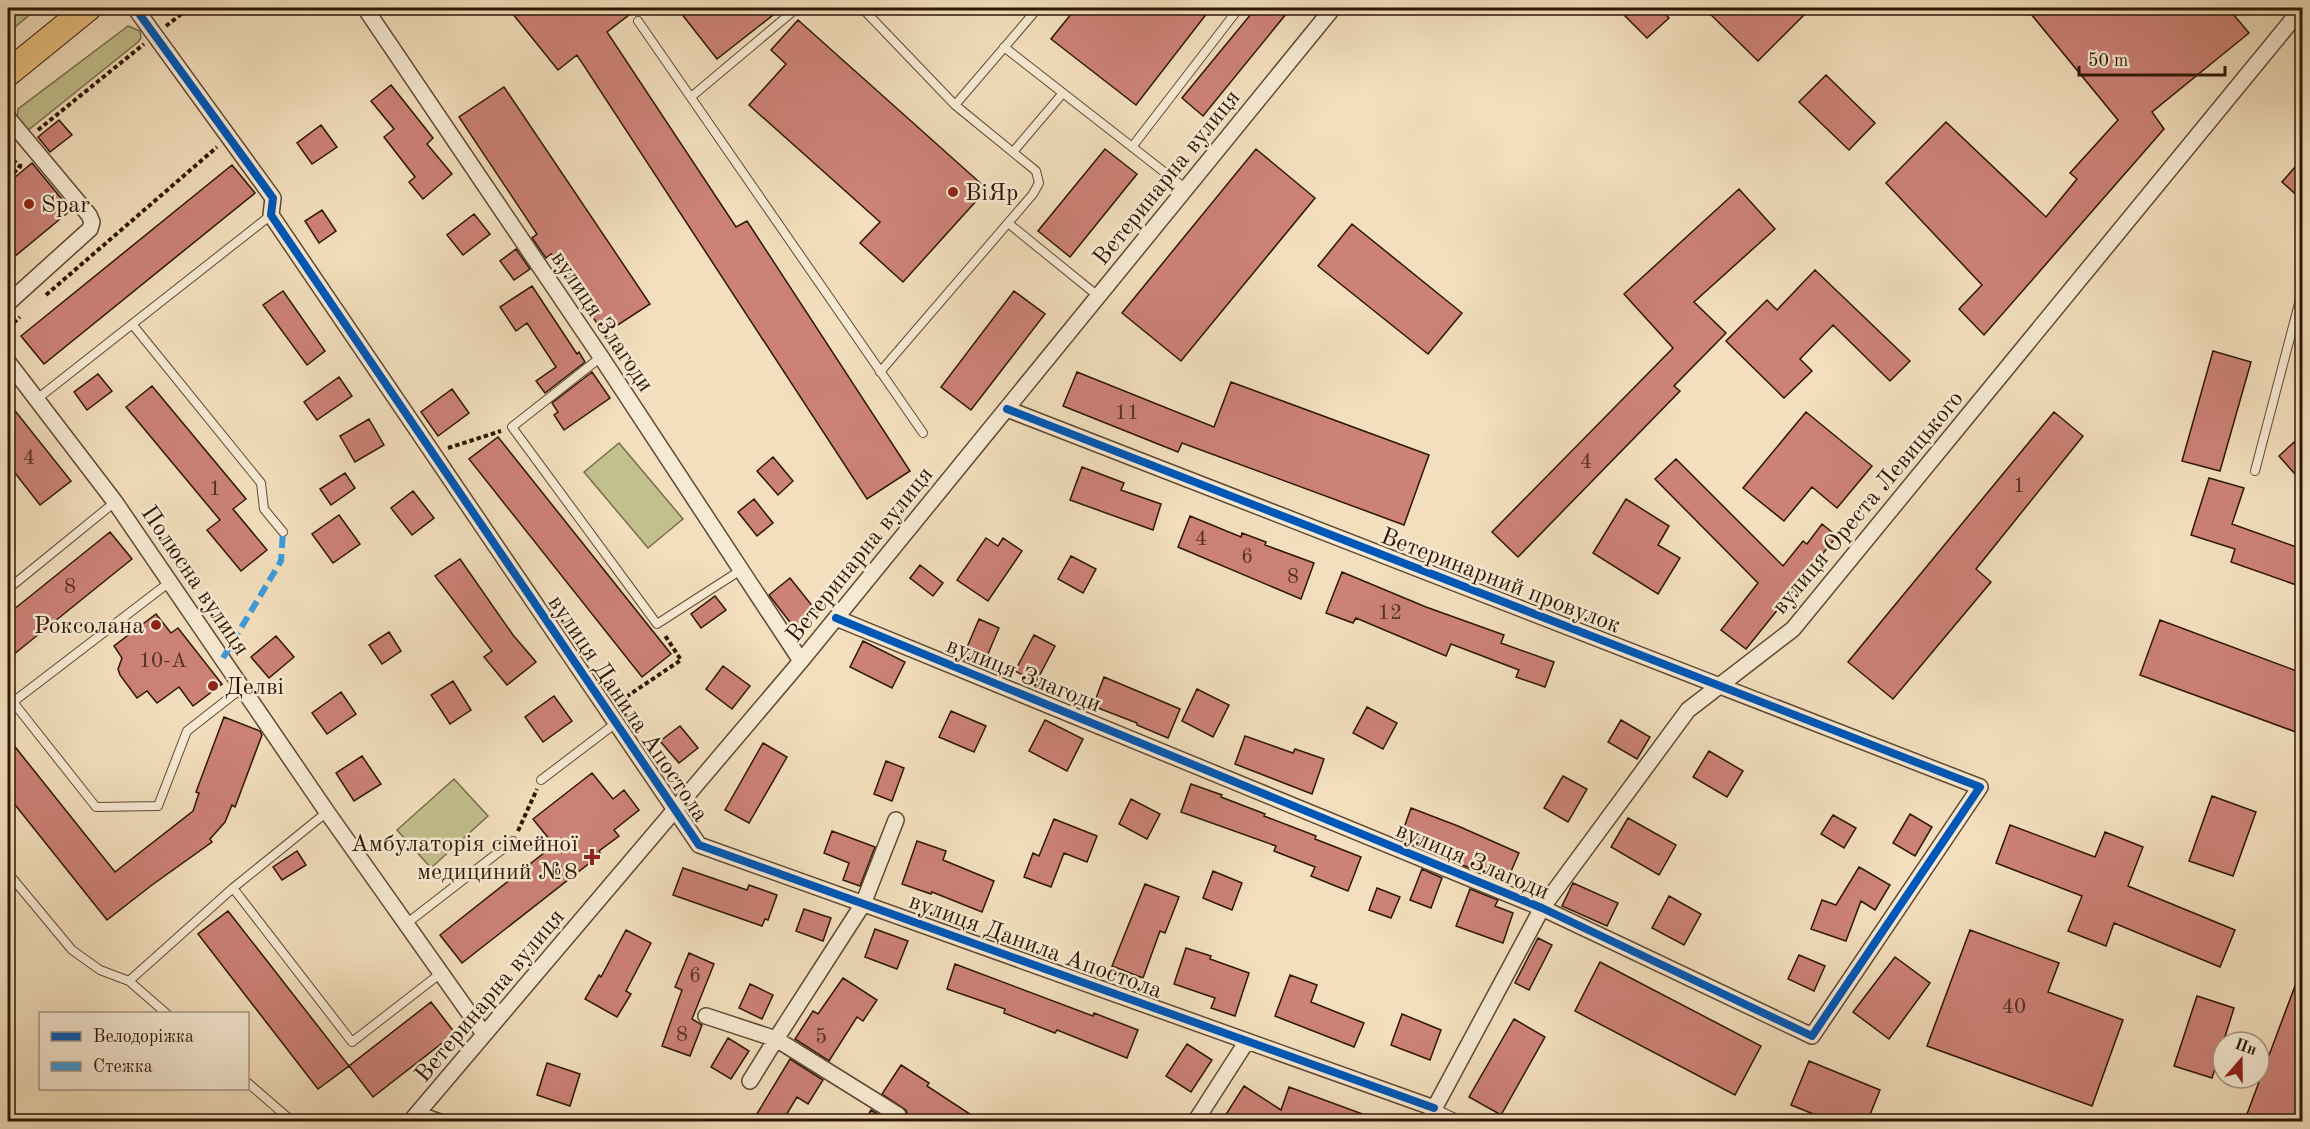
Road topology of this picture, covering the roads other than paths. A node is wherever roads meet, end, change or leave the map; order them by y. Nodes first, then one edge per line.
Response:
1 (135, 8) edge
2 (365, 8) edge
3 (797, 8) edge
4 (861, 8) edge
5 (1038, 8) edge
6 (1239, 8) edge
7 (1333, 8) edge
8 (2302, 8) edge
9 (84, 9) edge
10 (638, 21) dead end
11 (1004, 47) junction
12 (8, 73) edge
13 (1063, 93) junction
14 (691, 97) junction
15 (955, 105) junction
16 (8, 118) edge
17 (1132, 147) junction
18 (1013, 152) junction
19 (1186, 189) junction
20 (272, 215) junction
21 (1008, 223) junction
22 (2302, 292) edge
23 (1098, 296) junction
24 (8, 303) edge
25 (132, 324) junction
26 (601, 357) junction
27 (8, 362) edge
28 (880, 372) junction
29 (37, 399) junction
30 (1007, 409) junction
31 (922, 433) dead end
32 (2255, 471) dead end
33 (115, 502) junction
34 (283, 532) dead end
35 (741, 570) junction
36 (171, 581) junction
37 (8, 589) edge
38 (836, 618) junction
39 (801, 661) junction
40 (1720, 686) junction
41 (242, 688) junction
42 (612, 716) junction
43 (541, 780) road end
44 (1980, 787) joint
45 (675, 810) junction
46 (327, 812) junction
47 (896, 820) dead end
48 (513, 841) road end
49 (8, 873) edge
50 (233, 888) junction
51 (863, 904) junction
52 (1542, 908) junction
53 (406, 924) junction
54 (441, 974) junction
55 (129, 981) junction
56 (165, 1012) edge
57 (706, 1016) dead end
58 (484, 1034) junction
59 (776, 1039) junction
60 (1247, 1041) junction
61 (750, 1081) dead end
62 (249, 1084) edge
63 (898, 1115) dead end
64 (1430, 1115) edge
65 (413, 1118) edge
66 (1456, 1119) dead end
67 (293, 1122) edge
68 (440, 1122) edge
69 (1195, 1122) edge

1 - 20 street, вулиця Данила Апостола
2 - 26 street, вулиця Злагоди
3 - 14 lane
4 - 15 lane
5 - 11 lane
6 - 17 lane
7 - 19 street, Ветеринарна вулиця
8 - 40 street, вулиця Ореста Левицького
9 - 12 highway
10 - 14 lane
11 - 13 lane
11 - 15 lane
13 - 17 lane
13 - 18 lane
14 - 28 lane
15 - 18 lane
16 - 24 street
17 - 19 lane
18 - 21 lane
19 - 23 street, Ветеринарна вулиця
20 - 25 lane
20 - 42 street, вулиця Данила Апостола
21 - 23 lane
21 - 28 lane
22 - 32 lane
23 - 30 street, Ветеринарна вулиця
25 - 29 lane
25 - 34 lane
26 - 35 street, вулиця Злагоди
26 - 35 lane
27 - 29 street, Полюсна вулиця
28 - 31 lane
29 - 33 street, Полюсна вулиця
30 - 38 street, Ветеринарна вулиця
30 - 40 street, Ветеринарний провулок
33 - 36 street, Полюсна вулиця
33 - 37 lane
35 - 39 street, вулиця Злагоди
36 - 41 street, Полюсна вулиця
36 - 41 lane
38 - 39 street, Ветеринарна вулиця
38 - 52 street, вулиця Злагоди
39 - 45 street, Ветеринарна вулиця
40 - 44 street, Ветеринарний провулок
40 - 52 street, вулиця Ореста Левицького
41 - 46 street, Полюсна вулиця
42 - 43 lane
42 - 45 street, вулиця Данила Апостола
44 - 52 street, вулиця Злагоди
45 - 51 street, вулиця Данила Апостола
45 - 58 street, Ветеринарна вулиця
46 - 50 lane
46 - 53 street, Полюсна вулиця
47 - 51 street
48 - 53 lane
49 - 55 lane
50 - 54 lane
50 - 55 lane
51 - 59 street
51 - 60 street, вулиця Данила Апостола
52 - 64 street, вулиця Ореста Левицького
53 - 54 street, Полюсна вулиця
54 - 58 street, Полюсна вулиця
55 - 56 lane
57 - 59 street
58 - 65 street, Ветеринарна вулиця
59 - 61 street
59 - 63 street
60 - 64 street, вулиця Данила Апостола
60 - 69 street
62 - 67 lane
64 - 66 lane
65 - 68 street

